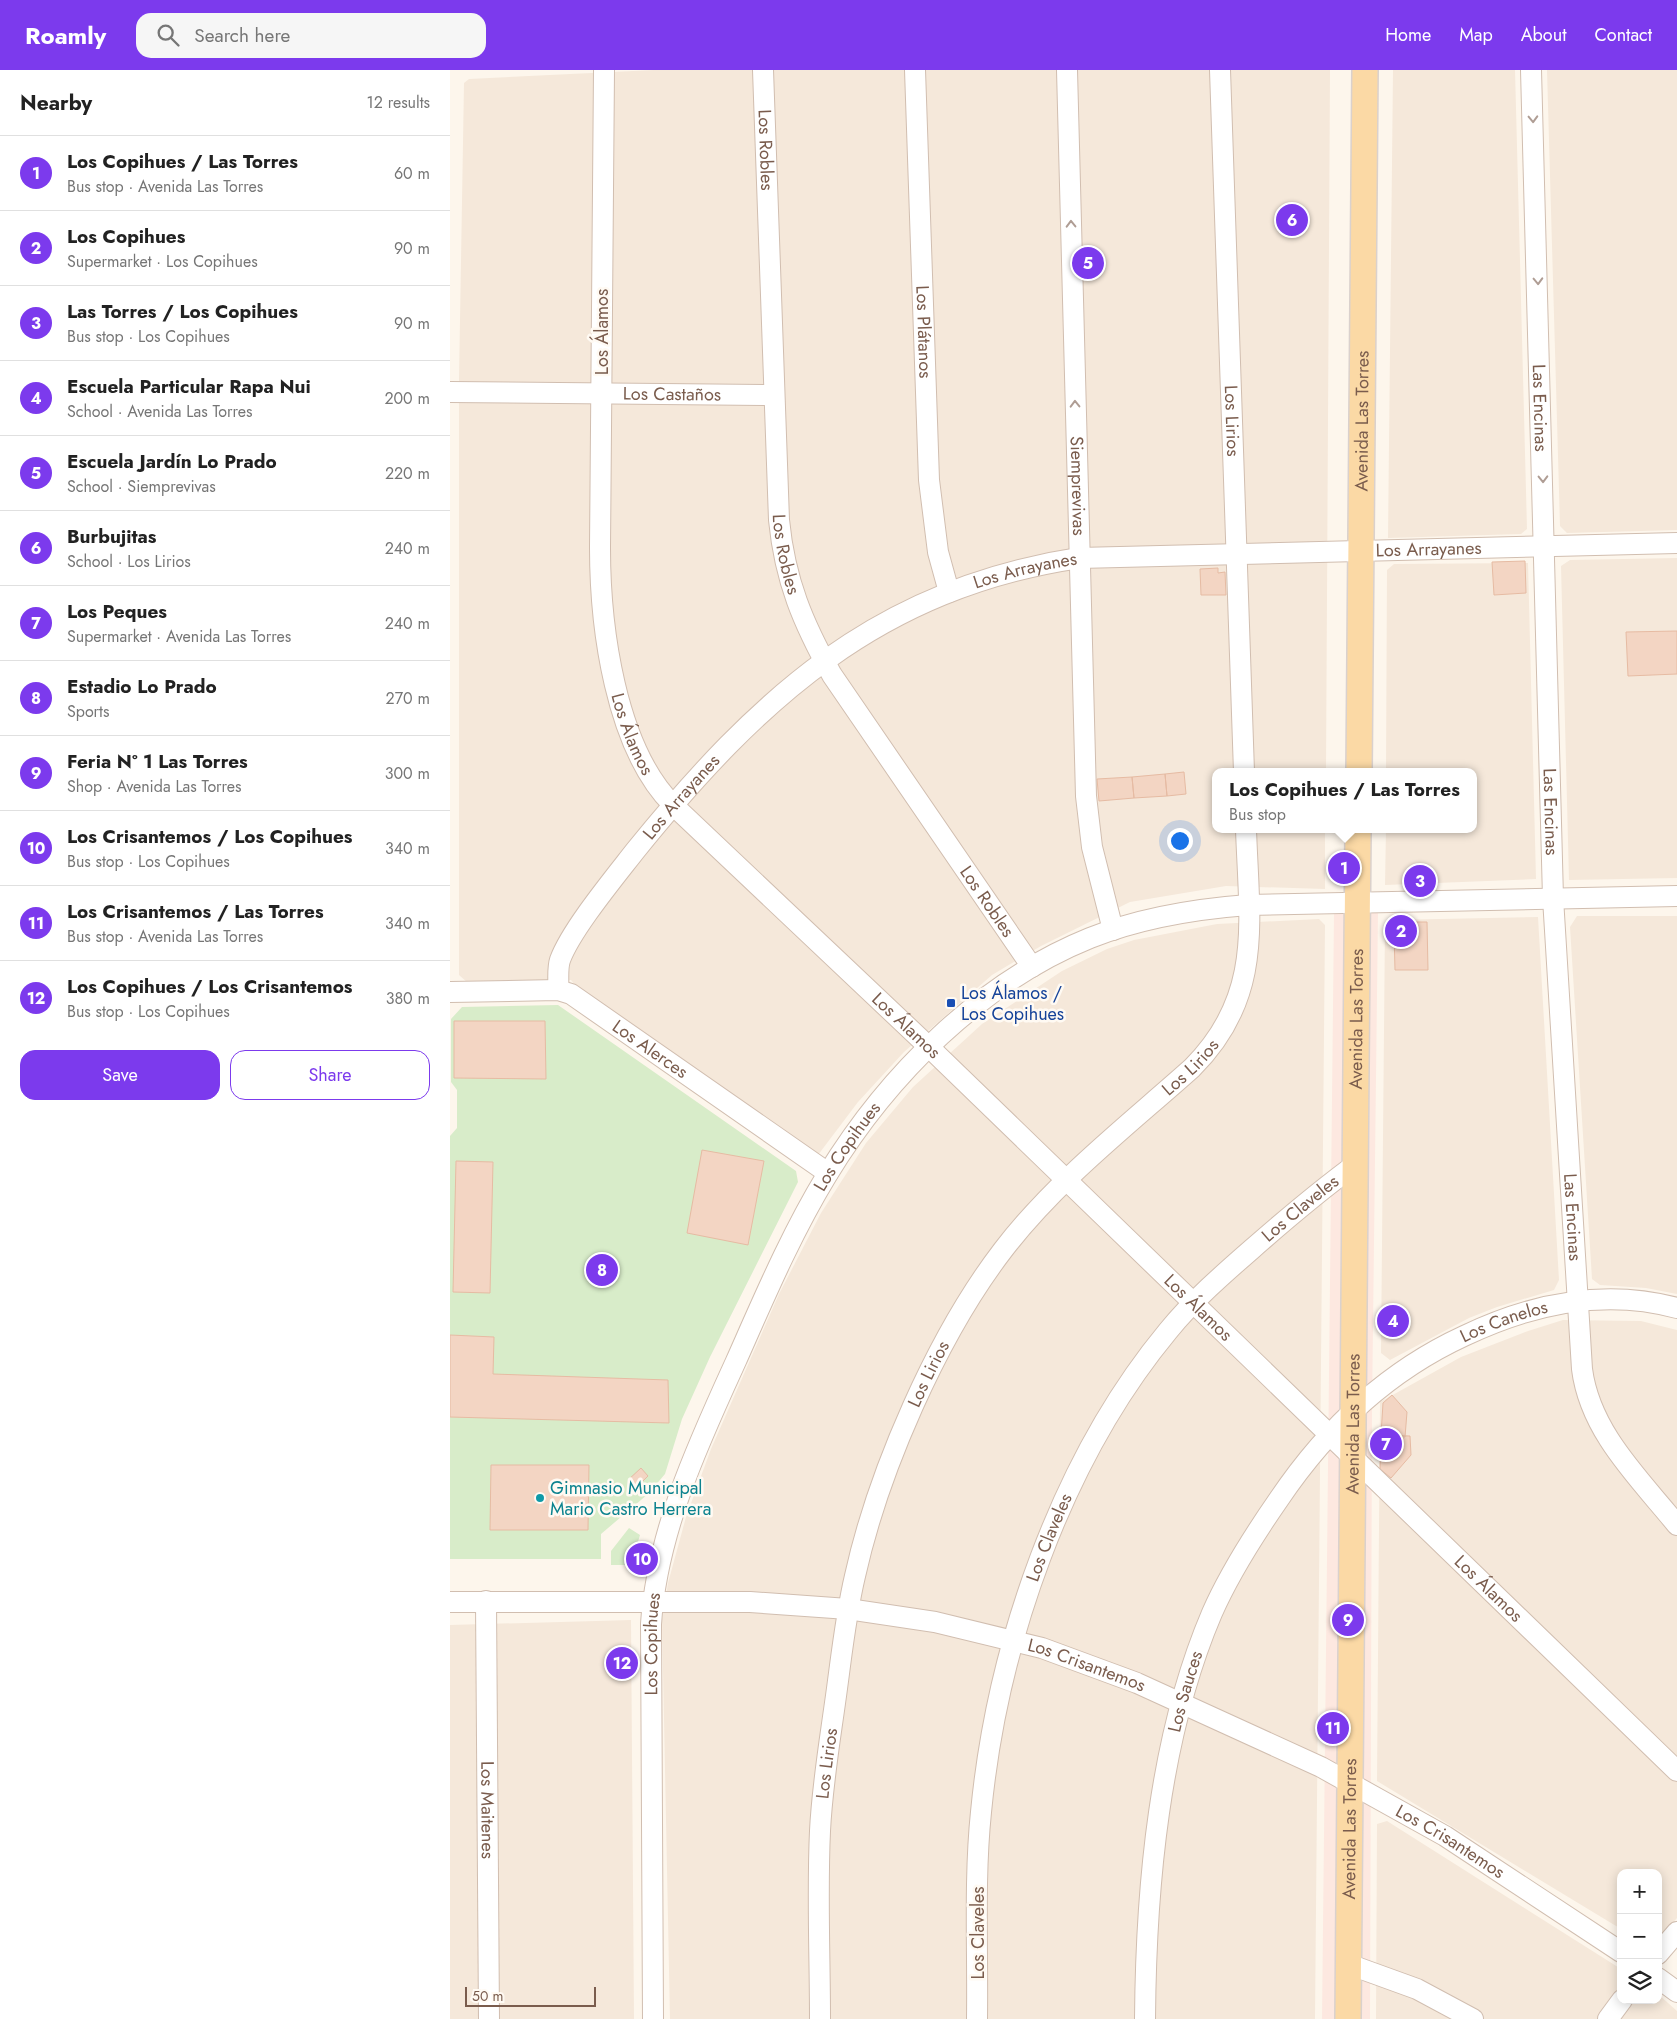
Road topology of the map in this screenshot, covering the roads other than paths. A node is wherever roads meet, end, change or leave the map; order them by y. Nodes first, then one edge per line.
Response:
1 (604, 70) edge
2 (763, 70) edge
3 (915, 70) edge
4 (1067, 70) edge
5 (1220, 70) edge
6 (1365, 70) edge
7 (1532, 70) edge
8 (450, 392) edge
9 (602, 393) junction
10 (774, 395) junction
11 (1677, 543) edge
12 (1544, 546) junction
13 (1361, 550) junction
14 (1237, 554) junction
15 (1079, 558) junction
16 (949, 592) junction
17 (824, 660) junction
18 (1244, 768) edge
19 (1359, 768) edge
20 (673, 805) junction
21 (1246, 833) edge
22 (1358, 833) edge
23 (1677, 896) edge
24 (1554, 898) junction
25 (1358, 902) junction
26 (1248, 905) junction
27 (1113, 930) junction
28 (1032, 967) junction
29 (558, 990) junction
30 (450, 992) edge
31 (930, 1048) junction
32 (1356, 1164) junction
33 (828, 1173) junction
34 (1067, 1180) junction
35 (1578, 1300) junction
36 (1193, 1303) junction
37 (1677, 1308) edge
38 (1353, 1410) junction
39 (1328, 1434) junction
40 (1353, 1459) junction
41 (1677, 1525) edge
42 (450, 1602) edge
43 (486, 1602) junction
44 (652, 1602) junction
45 (848, 1609) junction
46 (1014, 1640) junction
47 (1182, 1702) junction
48 (1677, 1771) edge
49 (1350, 1783) junction
50 (1677, 1932) edge
51 (1617, 1949) edge
52 (1662, 1949) edge
53 (1348, 1964) junction
54 (1662, 1981) edge
55 (1677, 1992) edge
56 (1619, 2004) edge
57 (489, 2019) edge
58 (653, 2019) edge
59 (820, 2019) edge
60 (977, 2019) edge
61 (1145, 2019) edge
62 (1348, 2019) edge
63 (1473, 2019) edge
64 (1608, 2019) edge

1 - 9 street, Los Álamos
2 - 10 street, Los Robles
3 - 16 street, Los Plátanos
15 -> 4 street, Siemprevivas
5 - 14 street, Los Lirios
6 - 13 main road, Avenida Las Torres
7 -> 12 street, Las Encinas
8 - 9 street, Los Castaños
9 - 10 street, Los Castaños
9 - 20 street, Los Álamos
10 - 17 street, Los Robles
11 - 12 street, Los Arrayanes
12 - 13 street, Los Arrayanes
12 - 24 street, Las Encinas
13 - 14 street, Los Arrayanes
13 - 19 main road, Avenida Las Torres
14 - 15 street, Los Arrayanes
14 - 18 street, Los Lirios
15 - 16 street, Los Arrayanes
15 - 27 street, Siemprevivas
16 - 17 street, Los Arrayanes
17 - 20 street, Los Arrayanes
17 - 28 street, Los Robles
20 - 29 street, Los Arrayanes
20 - 31 street, Los Álamos
21 - 26 street, Los Lirios
22 - 25 main road, Avenida Las Torres
23 - 24 street, Los Copihues
24 - 25 street, Los Copihues
24 - 35 street, Las Encinas
25 - 26 street, Los Copihues
25 - 32 main road, Avenida Las Torres
26 - 27 street, Los Copihues
26 - 34 street, Los Lirios
27 - 28 street, Los Copihues
28 - 31 street, Los Copihues
29 - 30 street, Los Alerces
29 - 33 street, Los Alerces
31 - 33 street, Los Copihues
31 - 34 street, Los Álamos
32 - 36 street, Los Claveles
32 - 38 main road, Avenida Las Torres
33 - 44 street, Los Copihues
34 - 36 street, Los Álamos
34 - 45 street, Los Lirios
35 - 37 street, Los Canelos
35 - 38 street, Los Canelos
35 - 41 street, Las Encinas
36 - 39 street, Los Álamos
36 - 46 street, Los Claveles
38 - 39 street, Los Sauces
38 - 40 main road, Avenida Las Torres
39 - 40 street, Los Álamos
39 - 47 street, Los Sauces
40 - 48 street, Los Álamos
40 - 49 main road, Avenida Las Torres
42 - 43 street, Los Crisantemos
43 - 44 street, Los Crisantemos
43 - 57 street, Los Maitenes
44 - 45 street, Los Crisantemos
44 - 58 street, Los Copihues
45 - 46 street, Los Crisantemos
45 - 59 street, Los Lirios
46 - 47 street, Los Crisantemos
46 - 60 street, Los Claveles
47 - 49 street, Los Crisantemos
47 - 61 street, Los Sauces
49 - 51 street, Los Crisantemos
49 - 53 main road, Avenida Las Torres
50 - 52 street
53 - 62 main road, Avenida Las Torres
53 - 63 street
54 - 55 street
56 - 64 street

